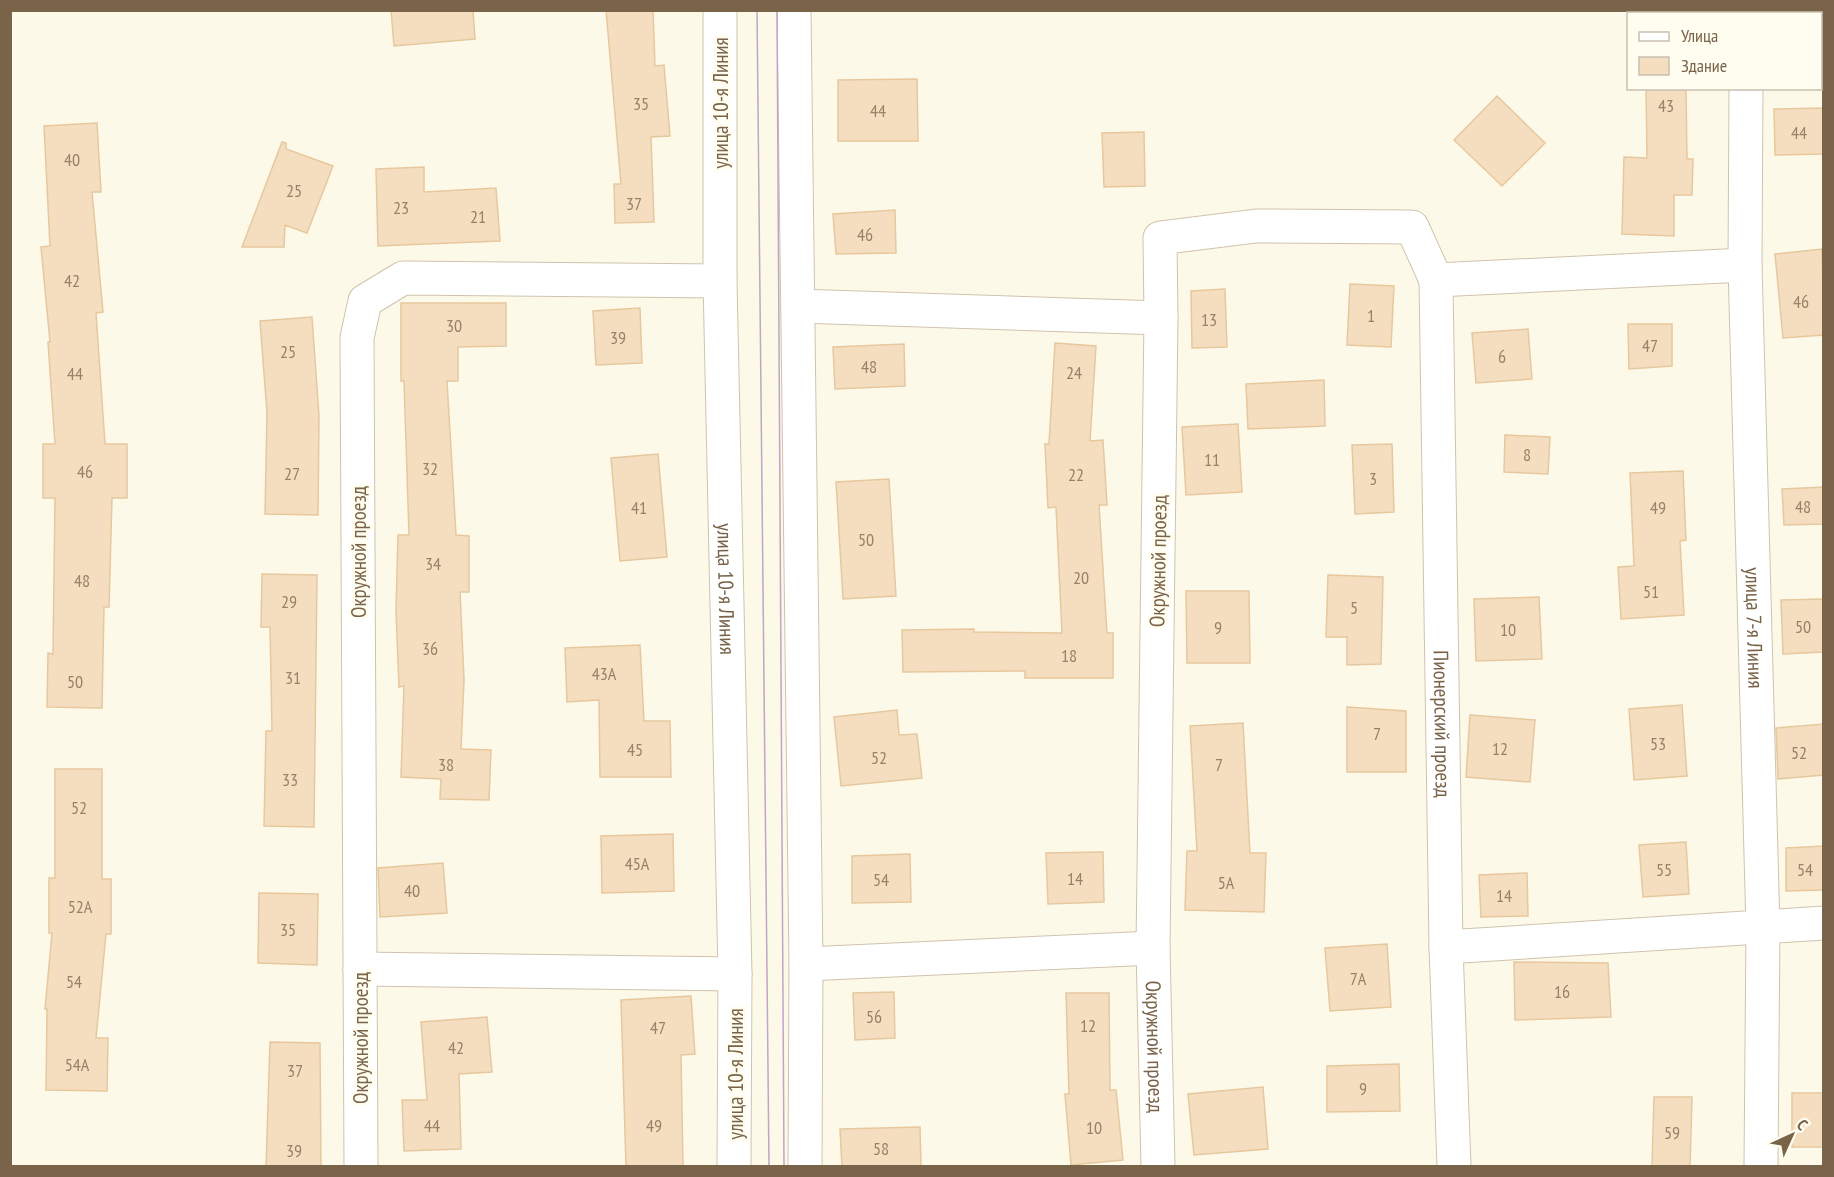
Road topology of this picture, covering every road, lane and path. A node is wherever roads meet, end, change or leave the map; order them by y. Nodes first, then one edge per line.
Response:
1 (720, 10) edge
2 (794, 10) edge
3 (1746, 90) edge
4 (1745, 265) junction
5 (1436, 280) junction
6 (720, 281) junction
7 (798, 306) junction
8 (1161, 318) junction
9 (1824, 923) edge
10 (1763, 928) junction
11 (1446, 947) junction
12 (1153, 948) junction
13 (806, 964) junction
14 (360, 969) junction
15 (735, 974) junction
16 (361, 1167) edge
17 (735, 1167) edge
18 (805, 1167) edge
19 (1158, 1167) edge
20 (1454, 1167) edge
21 (1761, 1167) edge

1 - 6 lane, улица 10-я Линия
2 - 7 lane
3 - 4 lane, улица 7-я Линия
4 - 5 lane
4 - 10 lane, улица 7-я Линия
5 - 8 lane, Окружной проезд
5 - 11 lane, Пионерский проезд
6 - 14 lane, Окружной проезд
6 - 15 lane, улица 10-я Линия
7 - 8 lane
7 - 13 lane
8 - 12 lane, Окружной проезд
9 - 10 lane
10 - 11 lane
10 - 21 lane, улица 7-я Линия
11 - 20 lane, Пионерский проезд
12 - 13 lane
12 - 19 lane, Окружной проезд
13 - 18 lane
14 - 15 lane
14 - 16 lane, Окружной проезд
15 - 17 lane, улица 10-я Линия

